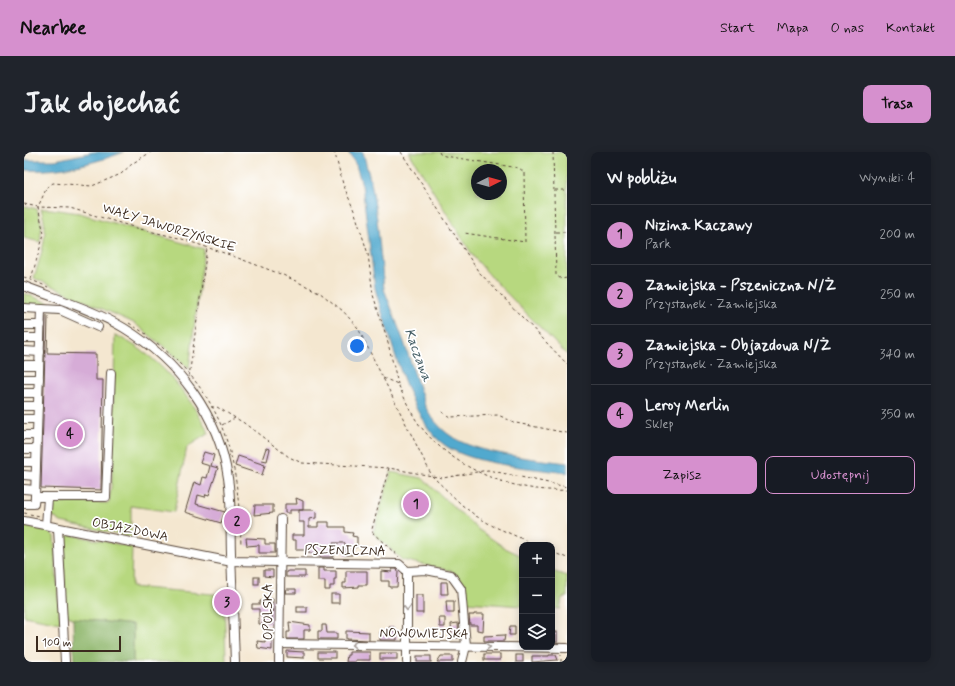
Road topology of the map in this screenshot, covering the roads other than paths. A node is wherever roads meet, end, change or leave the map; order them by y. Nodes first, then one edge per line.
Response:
1 (27, 283) edge
2 (24, 308) edge
3 (41, 309) junction
4 (24, 325) edge
5 (40, 325) junction
6 (98, 327) dead end
7 (24, 338) edge
8 (40, 338) junction
9 (24, 351) edge
10 (40, 352) junction
11 (24, 365) edge
12 (39, 366) junction
13 (111, 373) dead end
14 (24, 379) edge
15 (39, 379) junction
16 (24, 393) edge
17 (38, 393) junction
18 (24, 406) edge
19 (38, 406) junction
20 (24, 419) edge
21 (37, 419) junction
22 (24, 435) edge
23 (37, 435) junction
24 (24, 449) edge
25 (36, 449) junction
26 (24, 462) edge
27 (36, 462) junction
28 (24, 475) edge
29 (35, 476) junction
30 (24, 489) edge
31 (35, 493) junction
32 (48, 498) junction
33 (24, 504) edge
34 (280, 519) dead end
35 (24, 521) edge
36 (46, 526) junction
37 (58, 528) junction
38 (231, 562) junction
39 (280, 562) junction
40 (407, 571) junction
41 (280, 644) junction
42 (408, 646) junction
43 (466, 646) junction
44 (567, 648) edge
45 (65, 662) edge
46 (235, 662) edge
47 (279, 662) edge
48 (407, 662) edge
49 (462, 662) edge

1 - 38 street
2 - 3 street
3 - 5 street
3 - 6 street
4 - 5 street
5 - 8 street
7 - 8 street
8 - 10 street
9 - 10 street
10 - 12 street
11 - 12 street
12 - 15 street
13 - 32 street
14 - 15 street
15 - 17 street
16 - 17 street
17 - 19 street
18 - 19 street
19 - 21 street
20 - 21 street
21 - 23 street
22 - 23 street
23 - 25 street
24 - 25 street
25 - 27 street
26 - 27 street
27 - 29 street
28 - 29 street
29 - 31 street
30 - 31 street
31 - 32 street
31 - 33 street
32 - 36 street
34 - 39 street
35 - 36 street, OBJAZDOWA
36 - 37 street, OBJAZDOWA
37 - 38 street, OBJAZDOWA
37 - 45 street
38 - 39 street, PSZENICZNA
38 - 46 street
39 - 40 street, PSZENICZNA
39 - 41 street, OPOLSKA
40 -> 42 street
40 - 43 street
42 -> 41 street, NOWOWIEJSKA
41 - 47 street, OPOLSKA
42 - 43 street, NOWOWIEJSKA
42 - 48 street
43 -> 44 street, NOWOWIEJSKA
43 - 49 street

